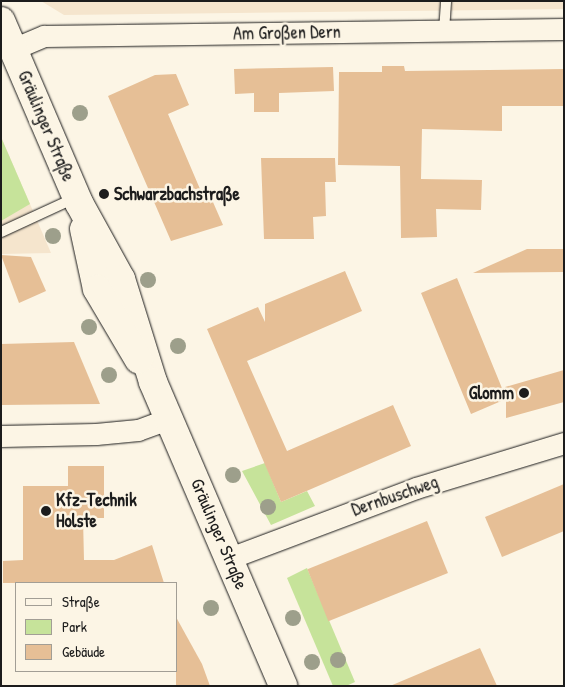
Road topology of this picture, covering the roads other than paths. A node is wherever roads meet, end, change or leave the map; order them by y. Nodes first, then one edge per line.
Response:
1 (446, 1) edge
2 (1, 21) edge
3 (564, 29) edge
4 (444, 31) junction
5 (13, 49) junction
6 (78, 200) junction
7 (1, 232) edge
8 (169, 419) junction
9 (1, 436) edge
10 (564, 443) edge
11 (230, 558) junction
12 (283, 686) edge

1 - 4 lane
2 - 5 main road, Gräulinger Straße
3 - 4 street, Am Großen Dern
4 - 5 street, Am Großen Dern
5 - 6 main road, Gräulinger Straße
6 - 7 lane
6 - 8 main road, Gräulinger Straße
8 - 9 street
8 - 11 main road, Gräulinger Straße
10 - 11 street, Dernbuschweg
11 - 12 main road, Gräulinger Straße

